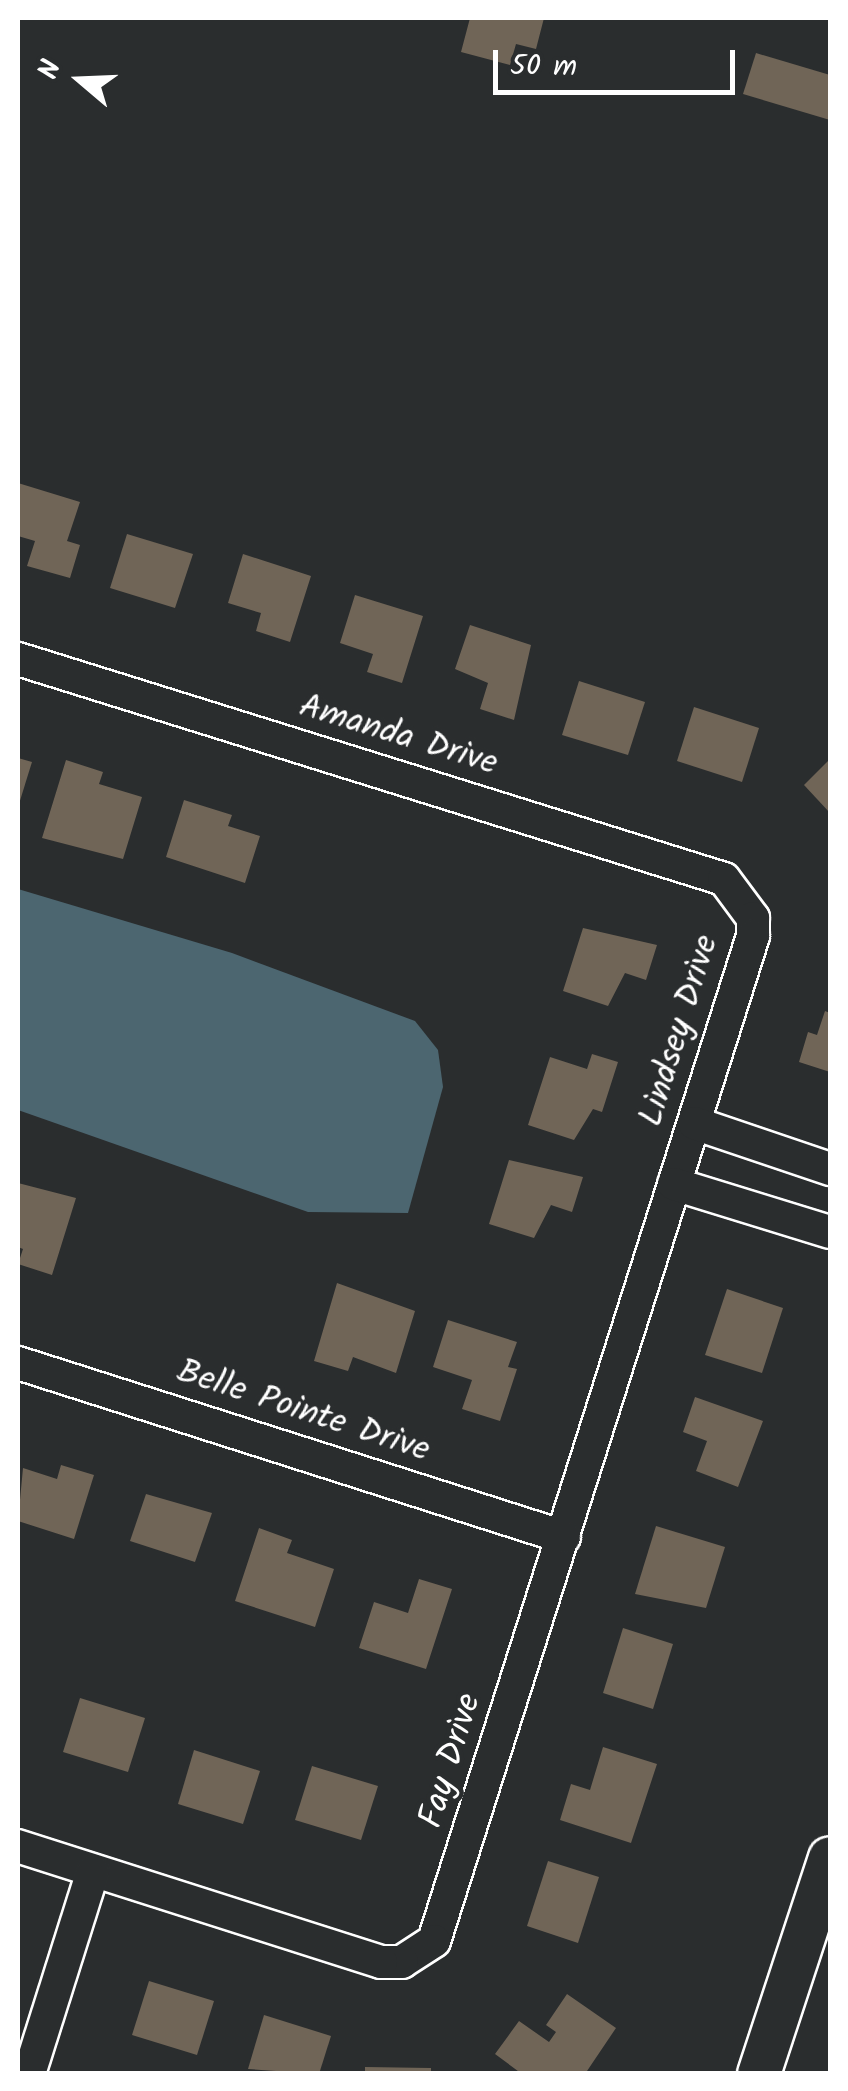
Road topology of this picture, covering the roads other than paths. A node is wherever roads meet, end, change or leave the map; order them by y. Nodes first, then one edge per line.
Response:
1 (18, 658) edge
2 (748, 902) joint
3 (694, 1123) junction
4 (830, 1169) edge
5 (674, 1184) junction
6 (830, 1232) edge
7 (18, 1363) edge
8 (564, 1537) junction
9 (18, 1846) edge
10 (830, 1858) edge
11 (93, 1870) junction
12 (824, 1895) edge
13 (29, 2074) edge
14 (759, 2074) edge

1 - 2 street, Amanda Drive
2 - 3 street, Lindsey Drive
3 - 4 street
3 - 5 street, Lindsey Drive
5 - 6 street
5 - 8 street, Fay Drive
7 - 8 street, Belle Pointe Drive
8 - 11 street, Fay Drive
9 - 11 street, Fay Drive
10 - 12 main road
11 - 13 street
12 - 14 main road

